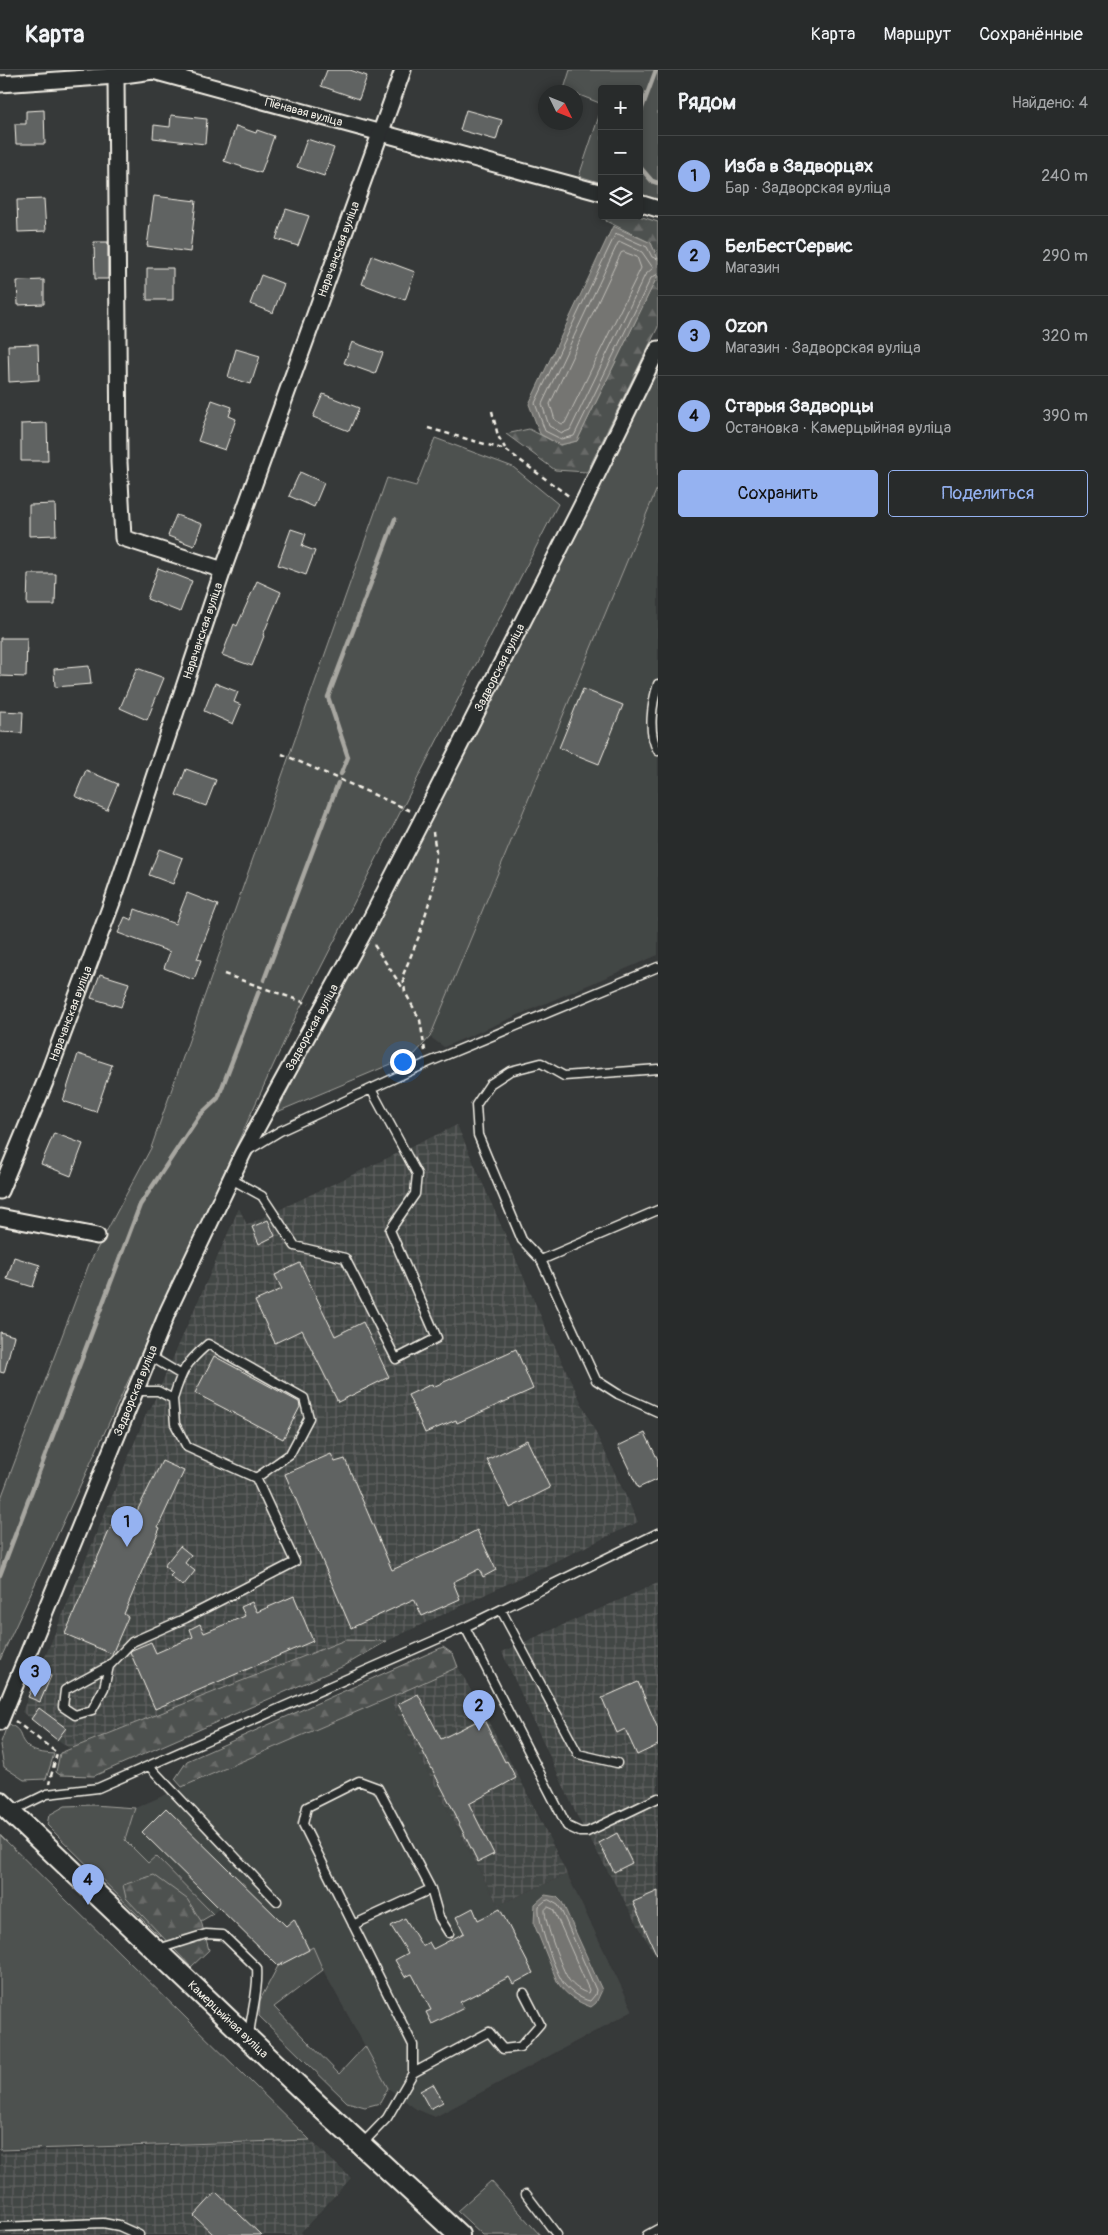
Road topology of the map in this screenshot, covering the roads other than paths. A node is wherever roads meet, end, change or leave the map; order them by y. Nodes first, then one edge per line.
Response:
1 (403, 70) edge
2 (153, 71) edge
3 (116, 76) junction
4 (0, 84) edge
5 (380, 132) junction
6 (598, 192) edge
7 (643, 205) edge
8 (658, 209) edge
9 (658, 349) edge
10 (223, 570) junction
11 (658, 684) edge
12 (658, 751) edge
13 (658, 966) edge
14 (658, 1069) edge
15 (371, 1088) junction
16 (243, 1153) junction
17 (231, 1179) junction
18 (0, 1191) edge
19 (658, 1210) edge
20 (0, 1217) edge
21 (98, 1236) dead end
22 (541, 1260) junction
23 (150, 1356) junction
24 (180, 1374) junction
25 (136, 1391) junction
26 (173, 1399) junction
27 (658, 1412) edge
28 (256, 1478) junction
29 (658, 1533) edge
30 (501, 1610) junction
31 (465, 1627) junction
32 (109, 1666) junction
33 (2, 1717) edge
34 (617, 1763) dead end
35 (149, 1766) junction
36 (658, 1798) edge
37 (6, 1806) edge
38 (431, 1889) junction
39 (277, 1901) dead end
40 (353, 1925) junction
41 (449, 1933) dead end
42 (156, 1950) junction
43 (524, 1992) dead end
44 (249, 2039) junction
45 (413, 2073) junction
46 (362, 2144) junction
47 (526, 2194) dead end
48 (0, 2227) edge
49 (658, 2229) edge
50 (140, 2235) edge
51 (459, 2235) edge
52 (557, 2235) edge
53 (647, 2235) edge

1 - 5 street, Нарачанская вуліца
2 - 3 street, Піёнавая вуліца
2 - 5 street, Піёнавая вуліца
3 - 4 street, Піёнавая вуліца
3 - 10 street
5 - 6 street, Піёнавая вуліца
5 - 10 street, Нарачанская вуліца
7 - 8 street
9 - 16 street, Задворская вуліца
10 - 18 street, Нарачанская вуліца
11 - 12 lane
13 - 15 lane
14 - 22 lane
15 - 16 lane
15 - 17 lane
16 - 17 street, Задворская вуліца
17 - 23 street, Задворская вуліца
19 - 22 lane
20 - 21 street
22 - 27 lane
23 - 24 lane
23 - 25 street, Задворская вуліца
24 - 26 lane
24 - 28 lane
25 - 26 lane
25 - 33 street, Задворская вуліца
26 - 28 lane
28 - 32 lane
29 - 30 lane
30 - 31 lane
30 - 34 lane
31 - 35 lane
31 - 36 lane
32 - 32 lane
35 - 37 lane
35 - 39 lane
37 - 42 main road, Камерцыйная вуліца
38 - 40 lane
38 - 40 lane
38 - 41 lane
40 - 45 lane
42 - 44 main road, Камерцыйная вуліца
42 - 44 lane
43 - 45 lane
44 - 46 main road, Камерцыйная вуліца
45 - 46 lane
46 - 51 main road, Камерцыйная вуліца
47 - 52 lane
48 - 50 lane
49 - 53 lane

